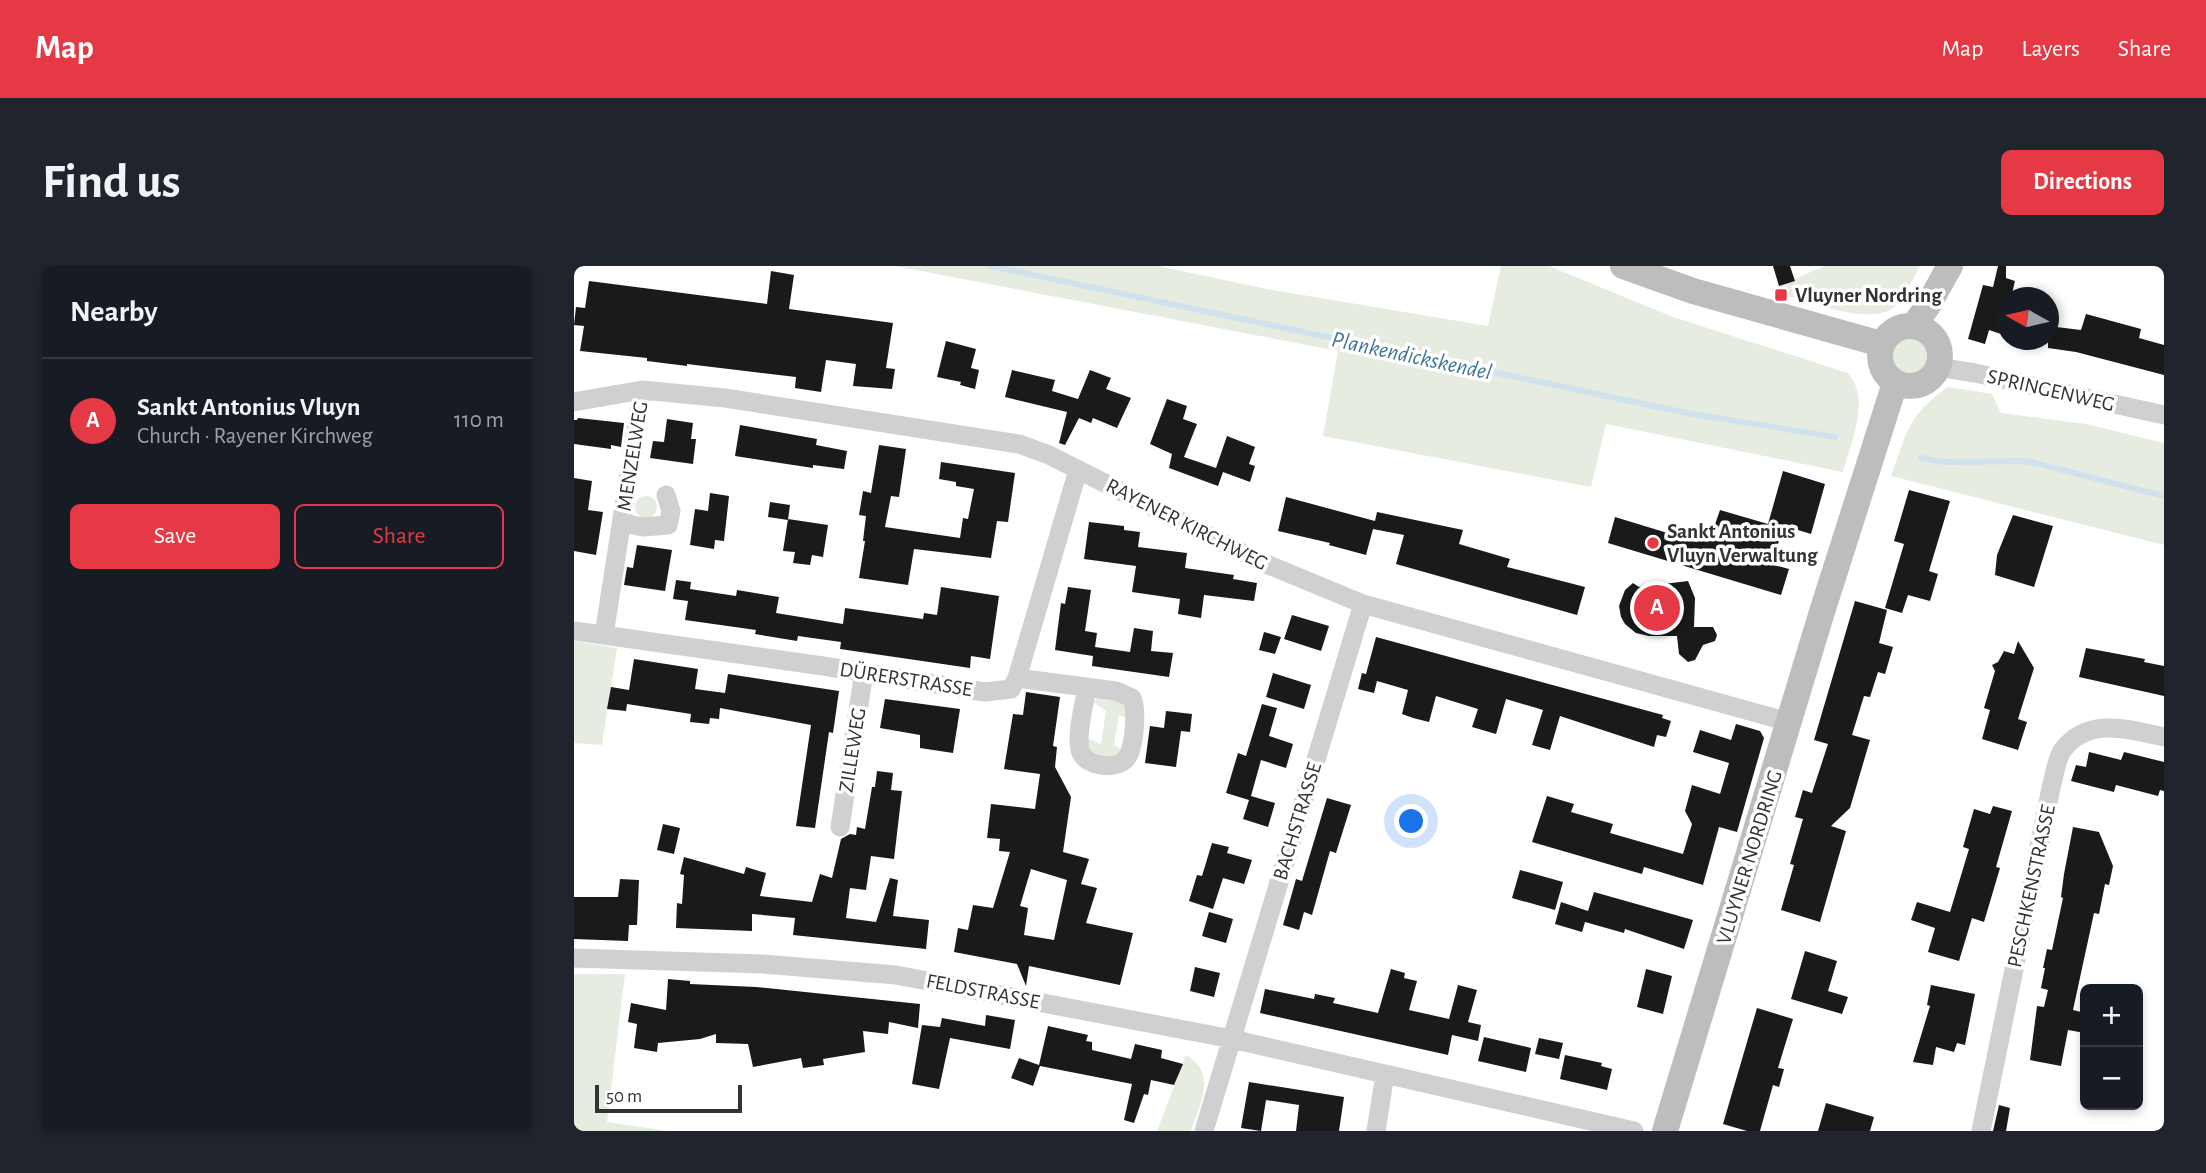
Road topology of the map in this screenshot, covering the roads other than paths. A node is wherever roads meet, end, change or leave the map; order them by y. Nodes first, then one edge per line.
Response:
1 (1623, 266) edge
2 (1950, 266) edge
3 (1914, 325) junction
4 (1881, 344) junction
5 (1938, 367) junction
6 (1895, 383) junction
7 (642, 390) junction
8 (574, 402) edge
9 (2164, 415) edge
10 (1078, 470) junction
11 (666, 495) dead end
12 (622, 523) junction
13 (1363, 604) junction
14 (574, 631) edge
15 (604, 635) junction
16 (864, 672) junction
17 (1017, 678) junction
18 (1087, 688) dead end
19 (1789, 722) junction
20 (2164, 737) edge
21 (840, 827) dead end
22 (574, 958) edge
23 (1232, 1039) junction
24 (1385, 1074) junction
25 (1204, 1131) edge
26 (1376, 1131) edge
27 (1634, 1131) edge
28 (1665, 1131) edge
29 (1981, 1131) edge

1 - 4 street
2 - 3 street
3 - 4 street
3 - 5 street
4 - 6 street
5 - 6 street
5 - 9 street, SPRINGENWEG
6 - 19 street, VLUYNER NORDRING
7 - 8 street, RAYENER KIRCHWEG
7 - 10 street, RAYENER KIRCHWEG
7 - 12 street, MENZELWEG
10 - 13 street, RAYENER KIRCHWEG
10 - 17 street
11 - 12 street, MENZELWEG
12 - 15 street, MENZELWEG
13 - 19 street, RAYENER KIRCHWEG
13 - 23 street, BACHSTRASSE
14 - 15 street, DÜRERSTRASSE
15 - 16 street, DÜRERSTRASSE
16 - 17 street, DÜRERSTRASSE
16 - 21 street, ZILLEWEG
17 - 18 street
19 - 28 street, VLUYNER NORDRING
20 - 29 street, PESCHKENSTRASSE
22 - 23 street, FELDSTRASSE
23 - 24 street, FELDSTRASSE
23 - 25 street, BACHSTRASSE
24 - 26 street
24 - 27 street, FELDSTRASSE

